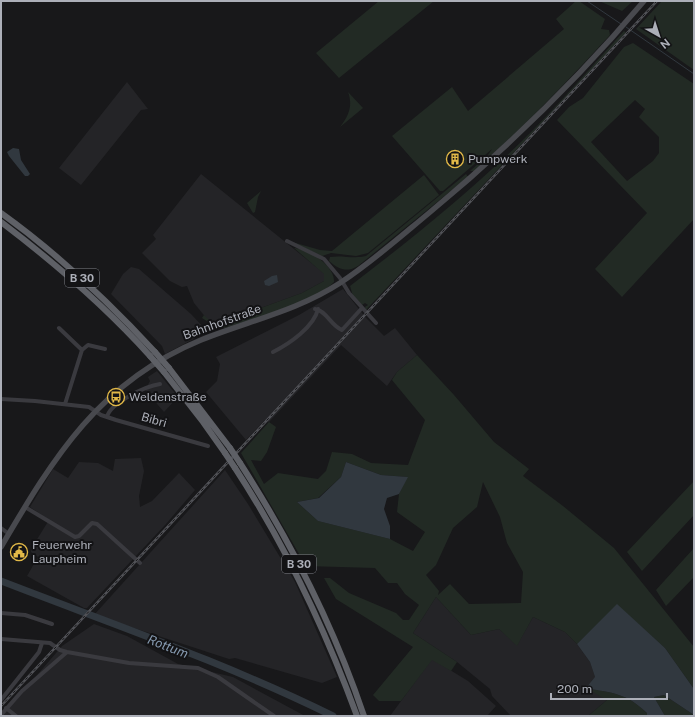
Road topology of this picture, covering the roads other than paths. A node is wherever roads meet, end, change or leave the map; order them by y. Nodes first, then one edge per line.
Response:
1 (644, 1) edge
2 (1, 213) edge
3 (1, 222) edge
4 (287, 241) dead end
5 (342, 282) junction
6 (362, 308) junction
7 (376, 323) dead end
8 (59, 328) dead end
9 (105, 349) dead end
10 (82, 350) junction
11 (273, 352) dead end
12 (152, 354) junction
13 (166, 370) junction
14 (160, 384) dead end
15 (1, 399) edge
16 (65, 404) junction
17 (95, 410) junction
18 (107, 417) junction
19 (208, 446) dead end
20 (25, 507) junction
21 (1, 528) edge
22 (9, 534) junction
23 (1, 547) edge
24 (140, 563) dead end
25 (1, 613) edge
26 (52, 624) dead end
27 (1, 639) edge
28 (42, 643) junction
29 (66, 652) junction
30 (344, 671) junction
31 (348, 682) junction
32 (1, 700) edge
33 (6, 708) junction
34 (1, 715) edge
35 (16, 716) edge
36 (274, 716) edge
37 (357, 716) edge
38 (364, 716) edge

1 - 5 main road, Bahnhofstraße
2 - 12 highway, B 30
3 - 12 highway, B 30
4 - 5 street
5 - 6 street
5 - 17 main road, Bahnhofstraße
6 - 7 street
6 - 11 street
8 - 10 street
9 - 10 street
10 - 16 street
12 - 13 highway, B 30, bridge
13 - 30 highway, B 30, bridge
13 - 30 highway, B 30, bridge
14 - 18 street
15 - 16 street
16 - 17 street
17 - 18 street, Bibri
17 - 20 main road, Bahnhofstraße
18 - 19 street, Bibri
20 - 22 main road, Bahnhofstraße
20 - 24 street
21 - 22 street
22 - 23 main road, Bahnhofstraße
25 - 26 street
27 - 28 street
28 - 29 street
28 - 32 street
29 - 33 street
29 - 36 street
30 - 31 highway, B 30
31 - 37 highway, B 30
31 - 38 highway, B 30
33 - 34 street
33 - 35 street

